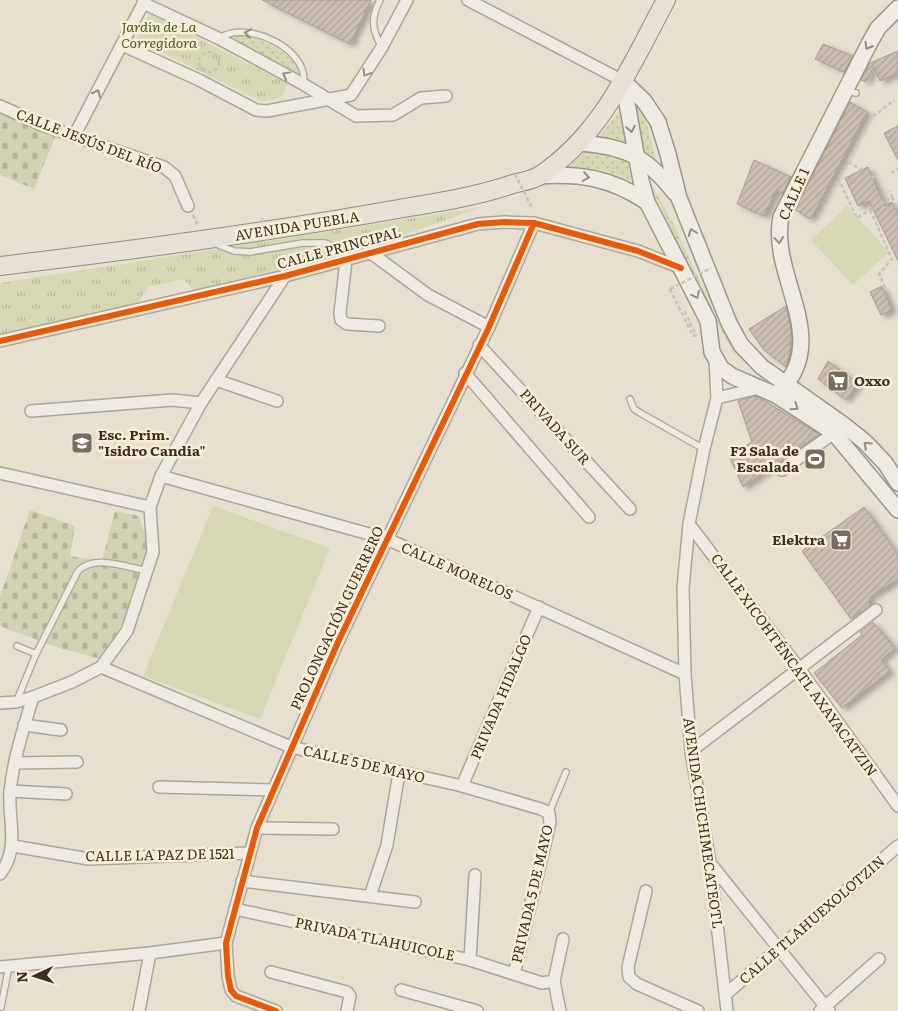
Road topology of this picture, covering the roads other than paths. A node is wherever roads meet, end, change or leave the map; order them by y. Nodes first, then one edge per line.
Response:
1 (380, 0) edge
2 (407, 0) edge
3 (468, 0) edge
4 (666, 0) edge
5 (144, 2) edge
6 (898, 8) edge
7 (220, 39) junction
8 (122, 45) junction
9 (382, 47) junction
10 (622, 81) junction
11 (303, 84) junction
12 (446, 96) dead end
13 (328, 99) junction
14 (0, 106) edge
15 (74, 136) junction
16 (579, 143) junction
17 (636, 155) junction
18 (538, 176) junction
19 (678, 198) junction
20 (647, 202) junction
21 (188, 206) road end
22 (534, 223) junction
23 (206, 241) junction
24 (371, 253) junction
25 (352, 258) junction
26 (0, 266) edge
27 (681, 268) junction
28 (285, 276) junction
29 (379, 326) dead end
30 (489, 327) junction
31 (734, 333) junction
32 (0, 341) edge
33 (711, 343) junction
34 (480, 345) junction
35 (715, 360) junction
36 (466, 373) junction
37 (216, 380) junction
38 (787, 383) junction
39 (761, 387) junction
40 (776, 394) junction
41 (717, 398) junction
42 (630, 399) dead end
43 (277, 402) dead end
44 (201, 403) junction
45 (31, 411) dead end
46 (834, 433) junction
47 (704, 449) junction
48 (782, 470) dead end
49 (0, 473) edge
50 (161, 476) junction
51 (898, 483) edge
52 (896, 501) edge
53 (150, 507) junction
54 (630, 509) dead end
55 (589, 518) dead end
56 (689, 524) junction
57 (387, 540) junction
58 (147, 571) junction
59 (539, 607) junction
60 (876, 610) dead end
61 (17, 646) dead end
62 (36, 654) junction
63 (101, 667) junction
64 (798, 667) junction
65 (685, 674) junction
66 (32, 697) junction
67 (16, 702) junction
68 (0, 704) edge
69 (24, 725) junction
70 (61, 730) dead end
71 (291, 747) junction
72 (691, 751) junction
73 (77, 762) dead end
74 (16, 763) junction
75 (566, 772) dead end
76 (399, 773) junction
77 (462, 786) junction
78 (159, 787) dead end
79 (273, 790) junction
80 (10, 791) junction
81 (66, 794) dead end
82 (898, 806) edge
83 (549, 813) junction
84 (257, 828) junction
85 (333, 829) dead end
86 (13, 846) junction
87 (898, 846) edge
88 (249, 853) junction
89 (710, 862) junction
90 (0, 874) edge
91 (475, 874) dead end
92 (242, 881) junction
93 (646, 891) dead end
94 (370, 896) junction
95 (414, 902) dead end
96 (235, 909) junction
97 (563, 939) dead end
98 (226, 942) junction
99 (780, 948) junction
100 (150, 953) junction
101 (879, 959) dead end
102 (470, 960) junction
103 (5, 966) edge
104 (271, 972) dead end
105 (514, 974) junction
106 (554, 981) junction
107 (401, 990) dead end
108 (726, 994) junction
109 (1, 1007) edge
110 (824, 1009) edge
111 (139, 1011) edge
112 (276, 1011) edge
113 (347, 1011) edge
114 (478, 1011) edge
115 (560, 1011) edge
116 (698, 1011) edge
117 (727, 1011) edge

1 - 9 lane
2 - 9 street
3 - 10 street
4 - 10 main road, AVENIDA PUEBLA
5 - 7 street
5 - 8 street
6 -> 38 main road, CALLE 1
11 -> 7 street
11 -> 7 lane
8 - 13 street
15 -> 8 street
9 -> 13 street
10 - 16 main road, AVENIDA PUEBLA
10 -> 17 main road
10 - 19 main road
11 - 13 street
12 - 13 street
14 - 15 street, CALLE JESÚS DEL RÍO
15 - 21 street, CALLE JESÚS DEL RÍO
16 - 17 main road
16 - 18 main road, AVENIDA PUEBLA
17 - 19 main road
17 - 20 main road
18 -> 20 main road
18 - 23 main road, AVENIDA PUEBLA
31 -> 19 main road
20 - 27 main road
22 - 24 street, CALLE PRINCIPAL
22 - 27 street, CALLE PRINCIPAL
22 - 30 street, PROLONGACIÓN GUERRERO
23 - 25 lane
23 - 26 main road, AVENIDA PUEBLA
24 - 25 street, CALLE PRINCIPAL
24 - 30 street
25 - 28 street, CALLE PRINCIPAL
25 - 29 street
27 -> 33 main road
28 - 32 street, CALLE PRINCIPAL
28 - 37 street
30 - 34 street, PROLONGACIÓN GUERRERO
31 - 33 main road
31 - 38 main road
33 - 35 main road
34 - 36 street, PROLONGACIÓN GUERRERO
34 - 54 street, PRIVADA SUR
35 - 39 main road
35 - 41 street, AVENIDA CHICHIMECATEOTL
36 - 55 street
36 - 57 street, PROLONGACIÓN GUERRERO
37 - 43 street
37 - 44 street
38 - 40 main road, CALLE 1
51 -> 38 main road
39 - 40 main road
39 - 41 street
40 -> 46 main road
41 - 47 street, AVENIDA CHICHIMECATEOTL
42 - 47 lane
44 - 45 street
44 - 50 street
46 - 48 street
46 - 52 main road
47 - 56 street, AVENIDA CHICHIMECATEOTL
49 - 53 street
50 - 53 street
50 - 57 street, CALLE MORELOS
53 - 58 street
56 - 64 street, CALLE XICOHTÉNCATL AXAYACATZIN
56 - 65 street, AVENIDA CHICHIMECATEOTL
57 - 59 street, CALLE MORELOS
57 - 71 street, PROLONGACIÓN GUERRERO
58 - 62 lane
58 - 63 street
59 - 65 street, CALLE MORELOS
59 - 77 street, PRIVADA HIDALGO
60 - 64 street
61 - 62 lane
62 - 67 lane
63 - 66 street
63 - 71 street, CALLE 5 DE MAYO
64 - 72 street
64 - 82 street, CALLE XICOHTÉNCATL AXAYACATZIN
65 - 72 street, AVENIDA CHICHIMECATEOTL
66 - 67 street
66 - 69 street
67 - 68 street
69 - 70 street
69 - 74 street
71 - 76 street, CALLE 5 DE MAYO
71 - 79 street, PROLONGACIÓN GUERRERO
72 - 89 street, AVENIDA CHICHIMECATEOTL
73 - 74 street
74 - 80 street
75 - 83 lane
76 - 77 street, CALLE 5 DE MAYO
76 - 94 street
77 - 83 street, CALLE 5 DE MAYO
78 - 79 street
79 - 84 street, PROLONGACIÓN GUERRERO
80 - 81 street
80 - 86 street
83 - 105 street, PRIVADA 5 DE MAYO
84 - 85 street
84 - 88 street, PROLONGACIÓN GUERRERO
86 - 88 street, CALLE LA PAZ DE 1521
86 - 90 street
87 - 99 street, CALLE TLAHUEXOLOTZIN
88 - 92 street, PROLONGACIÓN GUERRERO
89 - 99 street
89 - 108 street, AVENIDA CHICHIMECATEOTL
91 - 102 street
92 - 94 street
92 - 96 street, PROLONGACIÓN GUERRERO
93 - 116 street
94 - 95 street
96 - 98 street, PROLONGACIÓN GUERRERO
96 - 102 street, PRIVADA TLAHUICOLE
97 - 106 street
98 - 100 street
98 - 112 street, PROLONGACIÓN GUERRERO
99 - 108 street, CALLE TLAHUEXOLOTZIN
99 - 110 street
100 - 103 street
100 - 111 street
101 - 110 street
102 - 105 street, PRIVADA TLAHUICOLE
103 - 109 lane
104 - 113 street
105 - 106 street, PRIVADA TLAHUICOLE
106 - 115 street
107 - 114 street
108 - 117 street, AVENIDA CHICHIMECATEOTL

